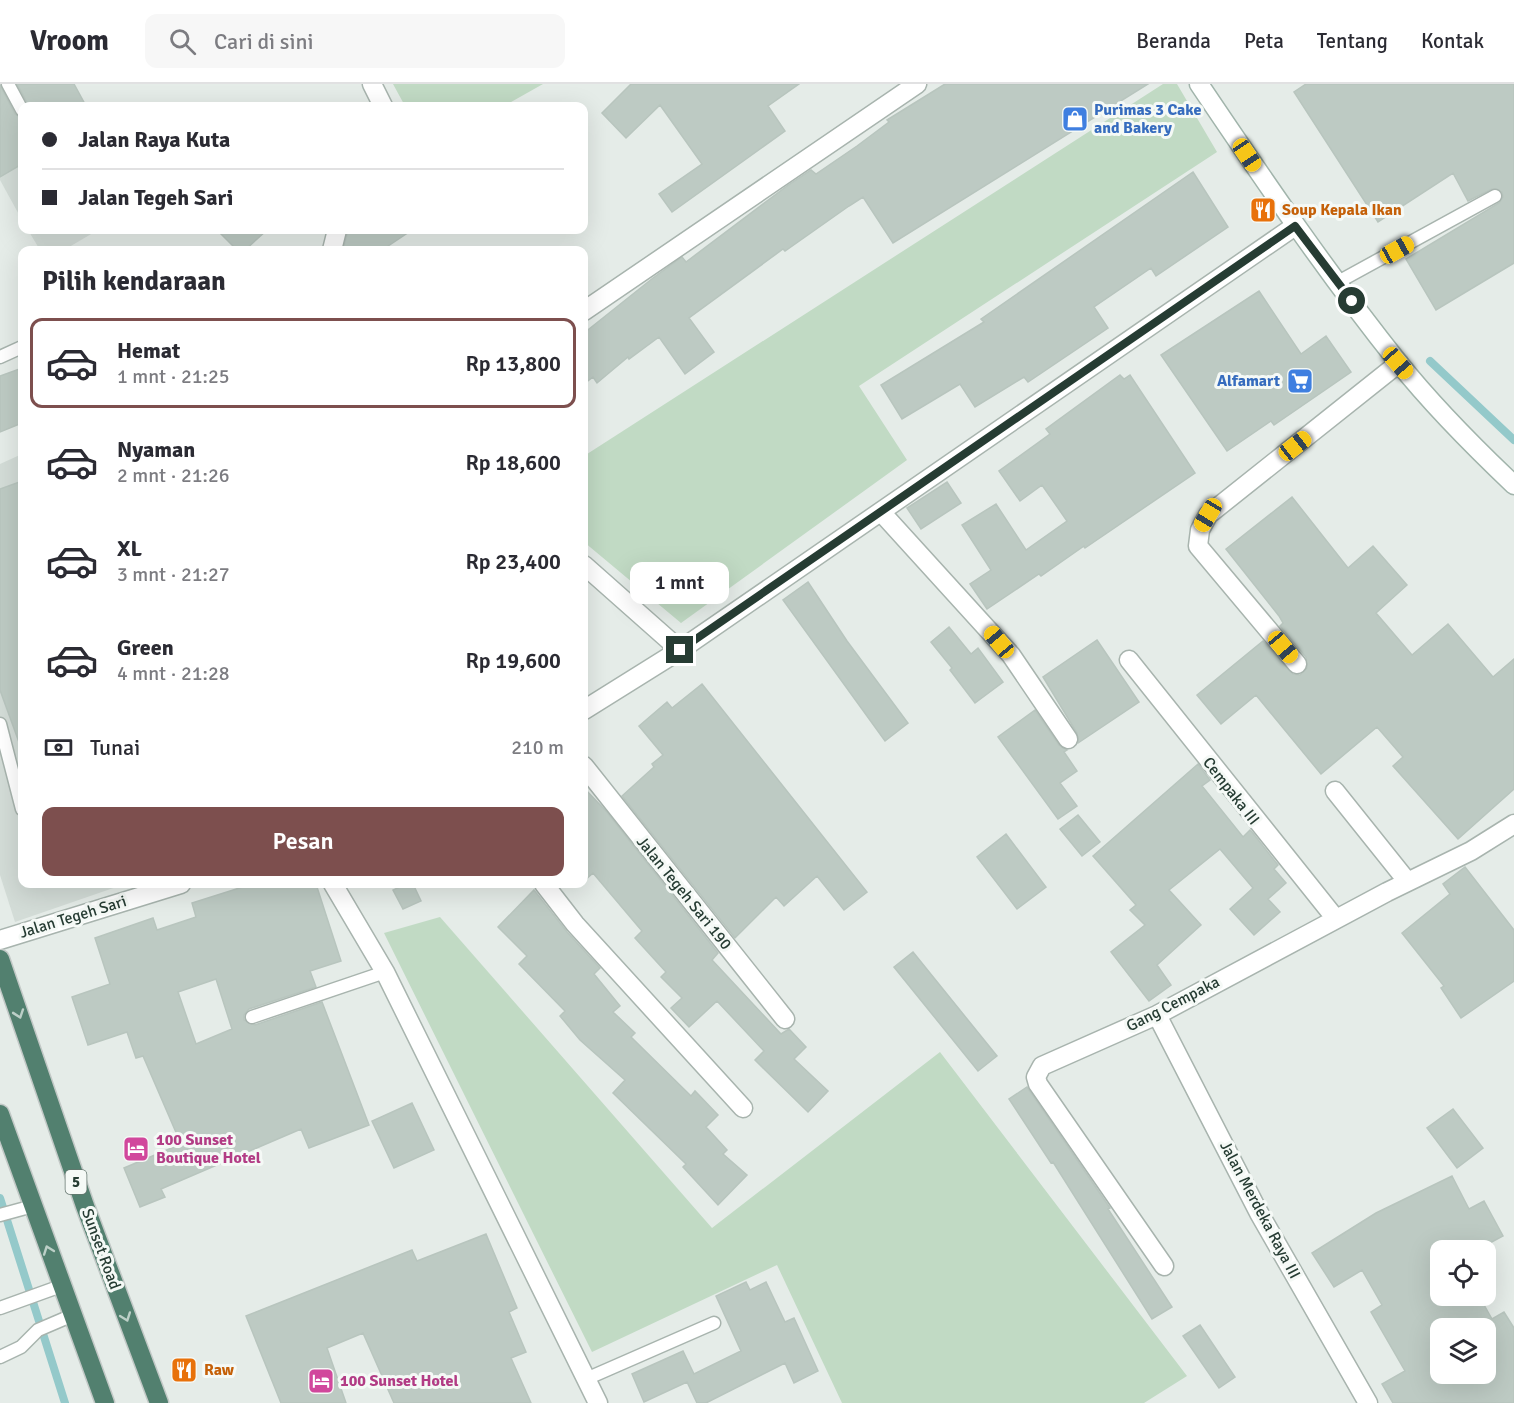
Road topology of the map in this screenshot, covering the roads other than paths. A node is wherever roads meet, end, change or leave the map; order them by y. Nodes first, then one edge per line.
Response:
1 (8, 84) edge
2 (372, 84) edge
3 (917, 84) edge
4 (1199, 84) edge
5 (381, 102) edge
6 (18, 103) edge
7 (1495, 196) dead end
8 (1295, 226) junction
9 (1338, 282) junction
10 (588, 307) edge
11 (18, 349) edge
12 (0, 357) edge
13 (1398, 363) junction
14 (1514, 484) edge
15 (881, 512) junction
16 (588, 569) edge
17 (680, 650) junction
18 (1129, 660) dead end
19 (1297, 664) dead end
20 (588, 708) edge
21 (0, 724) edge
22 (1068, 739) dead end
23 (3, 744) edge
24 (588, 771) edge
25 (1335, 791) dead end
26 (18, 795) edge
27 (1514, 824) edge
28 (1407, 881) junction
29 (168, 888) edge
30 (335, 888) edge
31 (547, 888) edge
32 (1336, 919) junction
33 (0, 940) edge
34 (0, 959) edge
35 (385, 972) junction
36 (1157, 1015) junction
37 (252, 1017) dead end
38 (785, 1020) dead end
39 (743, 1108) dead end
40 (0, 1114) edge
41 (33, 1206) junction
42 (0, 1215) edge
43 (1164, 1266) dead end
44 (61, 1286) junction
45 (0, 1308) edge
46 (73, 1315) junction
47 (714, 1323) dead end
48 (0, 1358) edge
49 (586, 1379) junction
50 (105, 1403) edge
51 (159, 1403) edge
52 (598, 1403) edge
53 (1368, 1403) edge

1 - 6 lane
2 - 5 street
3 - 10 street
4 - 8 street
7 - 9 lane
8 - 9 street
8 - 15 street
9 - 13 street
11 - 12 lane
13 - 14 street
13 - 19 street
15 - 17 street
15 - 22 street
16 - 17 street
17 - 20 street
18 - 32 street, Cempaka III
21 - 23 lane
23 - 26 lane
24 - 38 street, Jalan Tegeh Sari 190
25 - 28 street
27 - 28 street, Gang Cempaka
28 - 32 street, Gang Cempaka
29 - 33 street, Jalan Tegeh Sari
30 - 35 street
31 - 39 street
32 - 36 street, Gang Cempaka
34 -> 51 highway, Sunset Road / 5
35 - 37 lane
35 - 49 street
36 - 43 street, Gang Cempaka
36 - 53 street, Jalan Merdeka Raya III
40 - 41 highway
41 - 42 lane
44 -> 41 highway
44 - 45 lane
44 - 46 highway
46 - 48 lane
46 - 50 highway
47 - 49 lane
49 - 52 street

